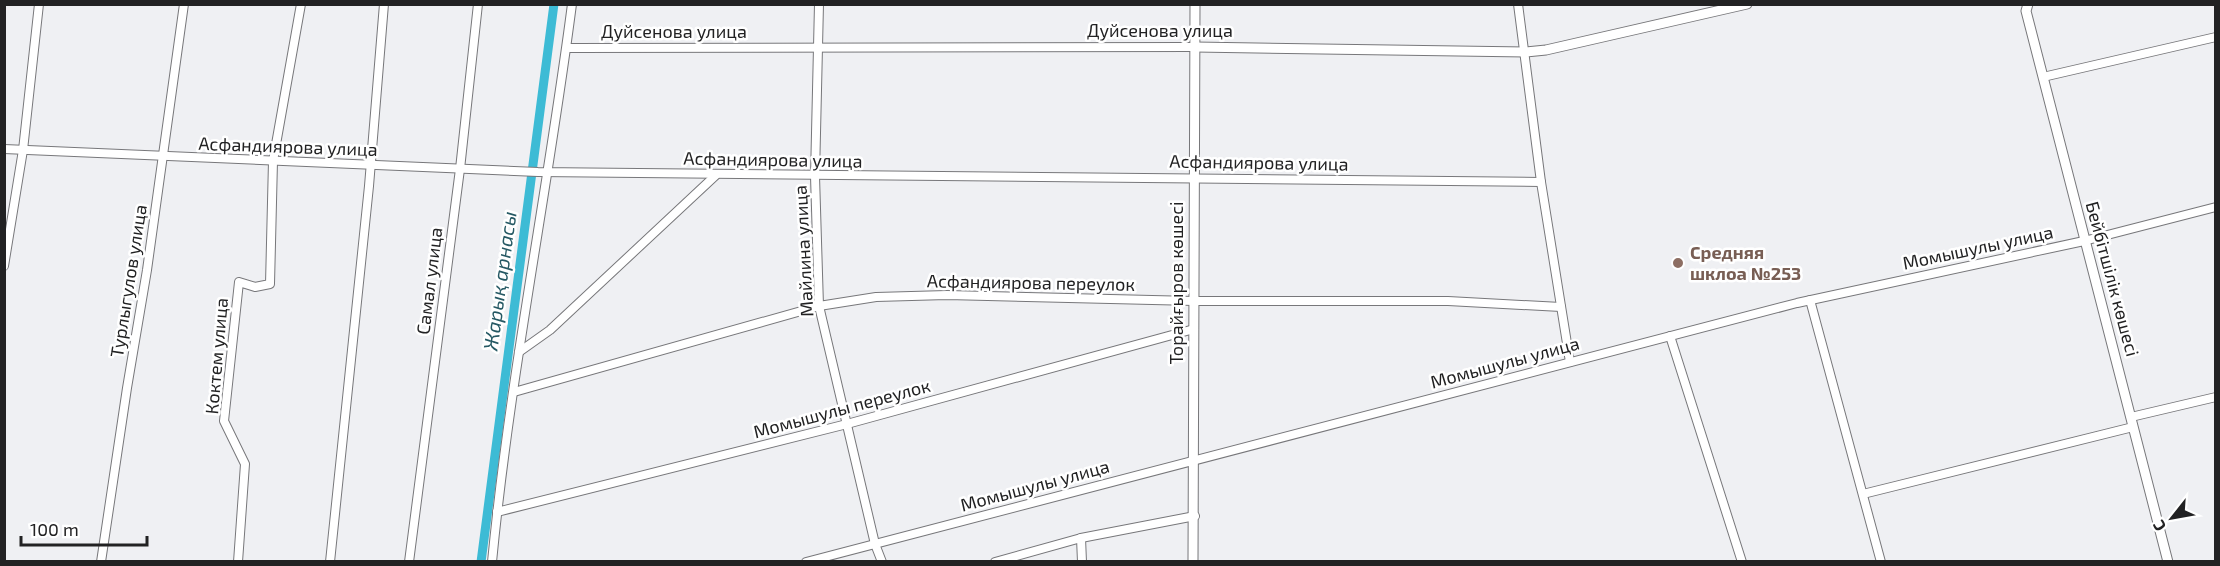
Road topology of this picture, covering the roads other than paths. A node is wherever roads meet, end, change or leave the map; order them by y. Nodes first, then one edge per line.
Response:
1 (39, 4) edge
2 (184, 4) edge
3 (301, 4) edge
4 (384, 4) edge
5 (478, 4) edge
6 (572, 4) edge
7 (819, 4) edge
8 (1195, 4) edge
9 (1518, 4) edge
10 (1748, 4) edge
11 (2026, 7) edge
12 (2216, 37) edge
13 (567, 48) junction
14 (818, 48) junction
15 (1195, 48) junction
16 (1526, 52) junction
17 (2043, 77) junction
18 (4, 149) edge
19 (22, 150) junction
20 (162, 157) junction
21 (273, 161) junction
22 (370, 165) junction
23 (460, 169) junction
24 (549, 172) junction
25 (716, 175) junction
26 (815, 176) junction
27 (1194, 177) junction
28 (1541, 182) junction
29 (2216, 207) edge
30 (2084, 241) junction
31 (4, 266) edge
32 (1810, 300) junction
33 (1194, 301) junction
34 (819, 306) junction
35 (1561, 307) junction
36 (1194, 329) junction
37 (1670, 336) junction
38 (519, 352) junction
39 (1570, 362) junction
40 (514, 392) junction
41 (2216, 397) edge
42 (2131, 417) junction
43 (847, 424) junction
44 (2133, 427) junction
45 (1193, 461) junction
46 (1863, 494) junction
47 (496, 512) junction
48 (1195, 516) junction
49 (1081, 538) junction
50 (875, 543) junction
51 (101, 561) edge
52 (238, 561) edge
53 (330, 561) edge
54 (409, 561) edge
55 (492, 561) edge
56 (806, 561) edge
57 (882, 561) edge
58 (995, 561) edge
59 (1082, 561) edge
60 (1193, 561) edge
61 (1742, 561) edge
62 (1881, 561) edge
63 (2168, 561) edge

1 - 19 street
2 - 20 street, Турлыгулов улица
3 - 21 street, Коктем улица
4 - 22 street
5 - 23 street, Самал улица
6 - 13 street
7 - 14 street, Майлина улица
8 - 15 street, Торайғыров көшесі
9 - 16 street
10 - 16 street, Дуйсенова улица
11 - 17 street, Бейбітшілік көшесі
12 - 17 street
13 - 14 street, Дуйсенова улица
13 - 24 street
14 - 15 street, Дуйсенова улица
14 - 26 street, Майлина улица
15 - 16 street, Дуйсенова улица
15 - 27 street, Торайғыров көшесі
16 - 28 street
17 - 30 street, Бейбітшілік көшесі
18 - 19 street, Асфандиярова улица
19 - 20 street, Асфандиярова улица
19 - 31 street
20 - 21 street, Асфандиярова улица
20 - 51 street, Турлыгулов улица
21 - 22 street, Асфандиярова улица
21 - 52 street, Коктем улица
22 - 23 street, Асфандиярова улица
22 - 53 street
23 - 24 street, Асфандиярова улица
23 - 54 street, Самал улица
24 - 25 street, Асфандиярова улица
24 - 38 street
25 - 26 street, Асфандиярова улица
25 - 38 street
26 - 27 street, Асфандиярова улица
26 - 34 street, Майлина улица
27 - 28 street, Асфандиярова улица
27 - 33 street, Торайғыров көшесі
28 - 35 street
29 - 30 street, Момышулы улица
30 - 32 street, Момышулы улица
30 - 42 street, Бейбітшілік көшесі
32 - 37 street, Момышулы улица
32 - 46 street
33 - 34 street, Асфандиярова переулок
33 - 35 street, Асфандиярова переулок
33 - 36 street, Торайғыров көшесі
34 - 40 street, Асфандиярова переулок
34 - 43 street, Майлина улица
35 - 39 street
36 - 43 street, Момышулы переулок
36 - 45 street, Торайғыров көшесі
37 - 39 street, Момышулы улица
37 - 61 street
38 - 40 street
39 - 45 street, Момышулы улица
40 - 47 street
41 - 42 street
42 - 44 street, Бейбітшілік көшесі
43 - 47 street, Момышулы переулок
43 - 50 street, Майлина улица
44 - 46 street
44 - 63 street, Бейбітшілік көшесі
45 - 48 street, Торайғыров көшесі
45 - 50 street, Момышулы улица
46 - 62 street
47 - 55 street
48 - 49 street
48 - 60 street, Торайғыров көшесі
49 - 58 street
49 - 59 street
50 - 56 street, Момышулы улица
50 - 57 street, Майлина улица

